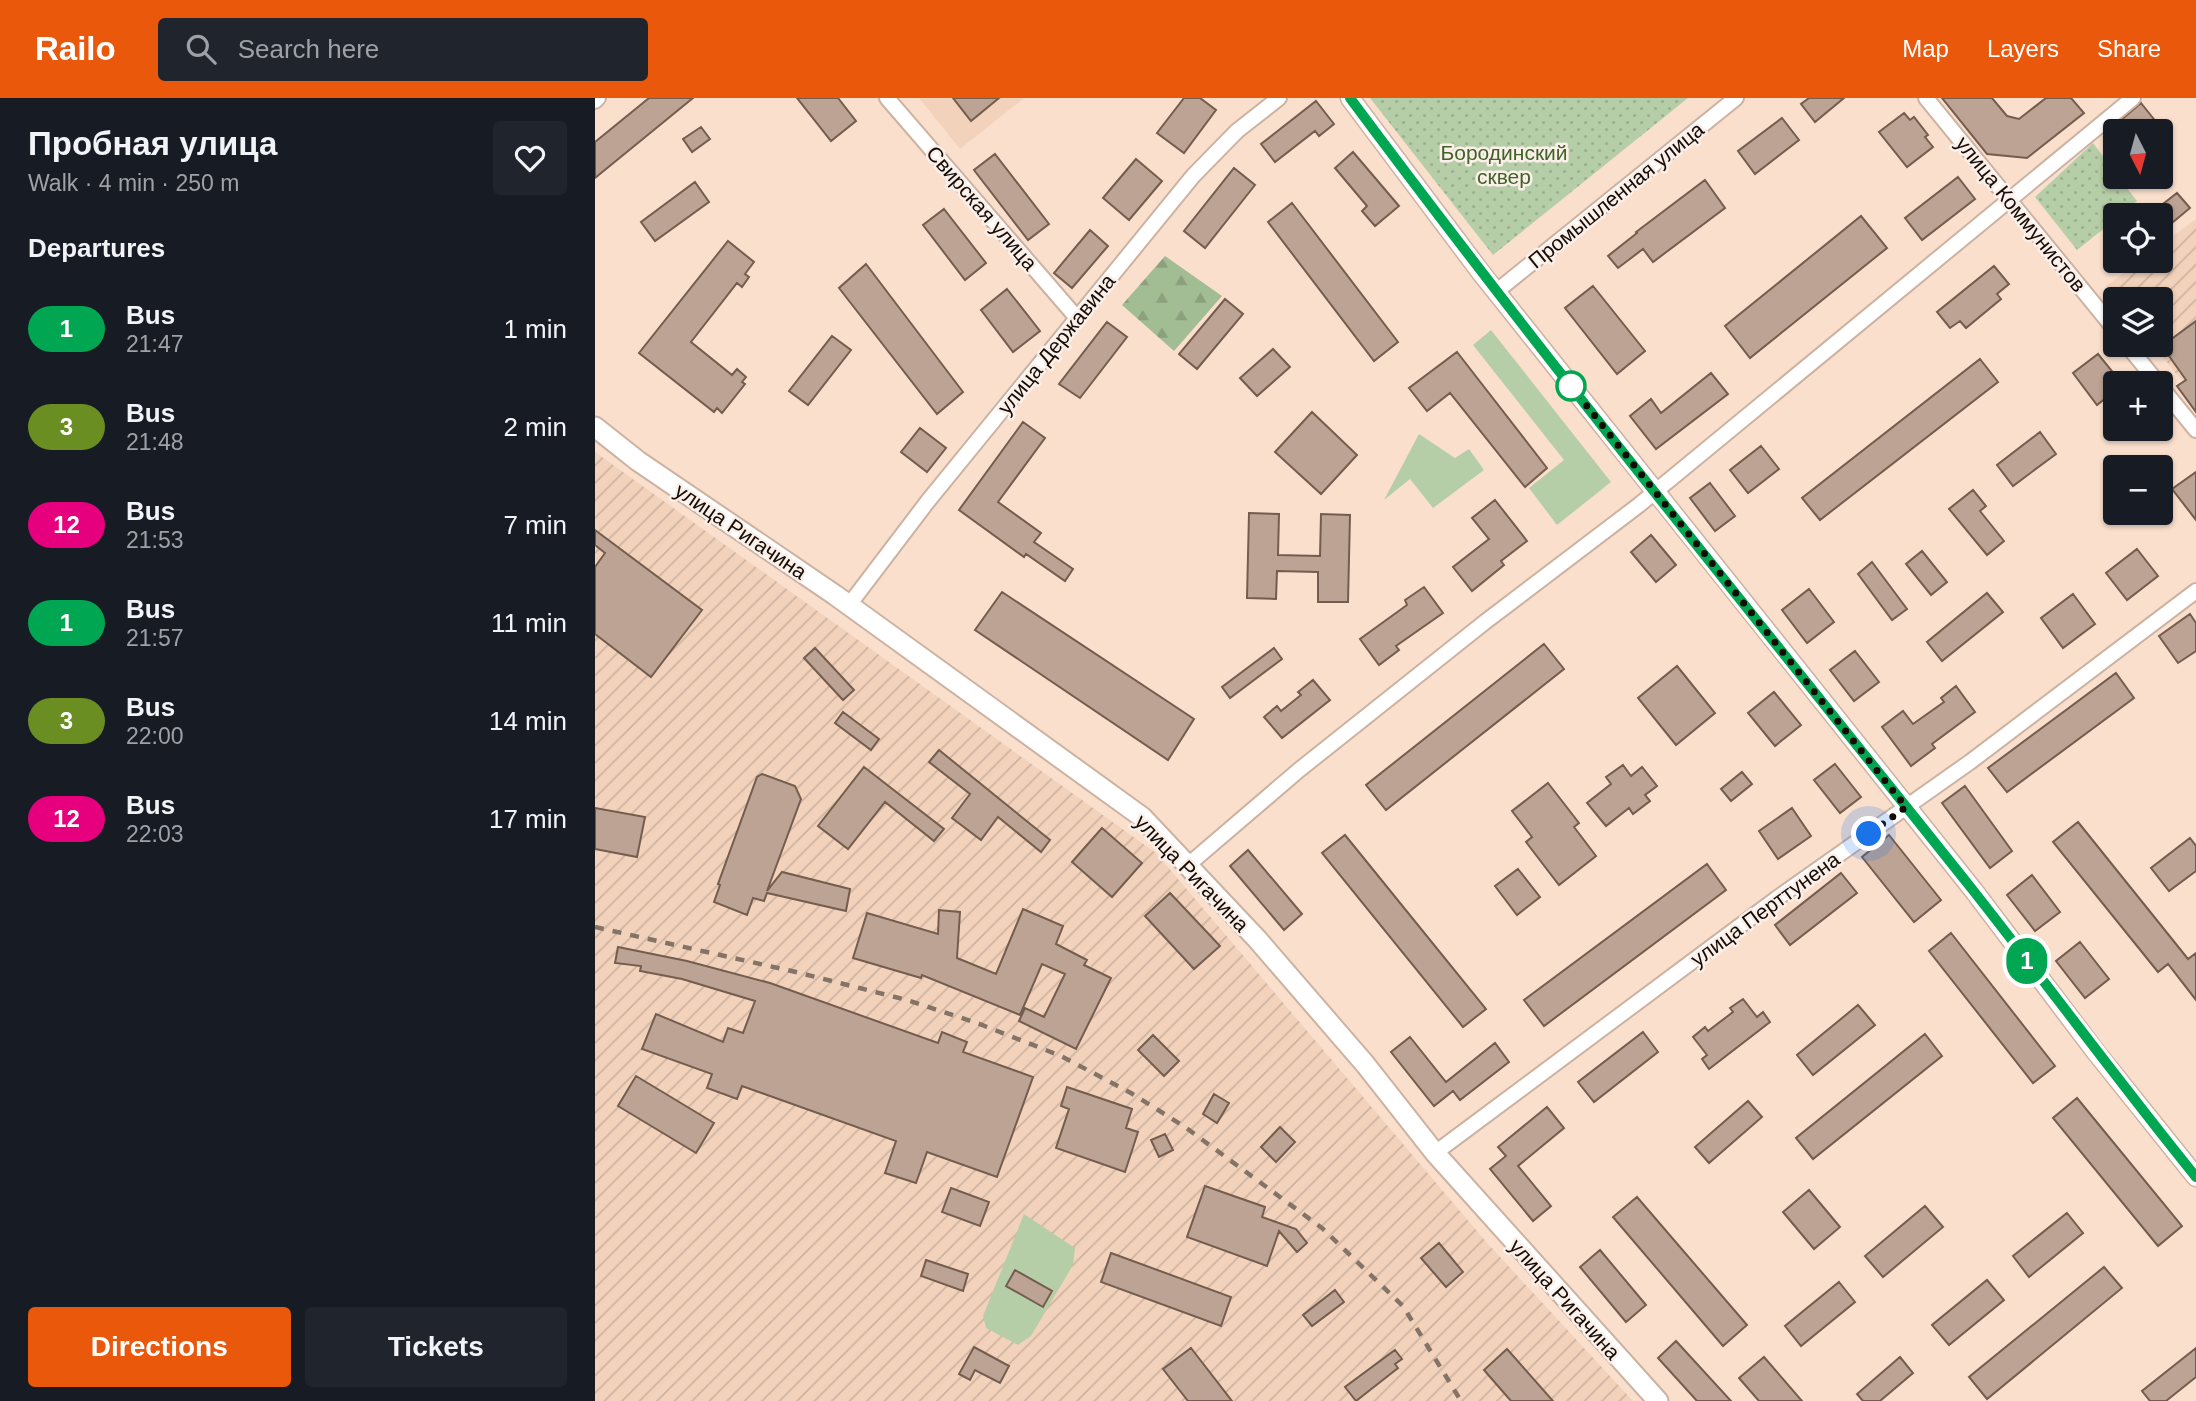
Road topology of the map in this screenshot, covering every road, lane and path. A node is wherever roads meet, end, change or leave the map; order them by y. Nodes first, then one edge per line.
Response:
1 (887, 98) edge
2 (1279, 98) edge
3 (1350, 98) edge
4 (1736, 98) edge
5 (1926, 98) edge
6 (2133, 98) edge
7 (2010, 199) junction
8 (1497, 291) junction
9 (2103, 315) edge
10 (1077, 318) junction
11 (2137, 357) edge
12 (2148, 371) edge
13 (2173, 401) edge
14 (595, 427) edge
15 (2196, 430) edge
16 (1655, 492) junction
17 (2196, 591) edge
18 (849, 605) junction
19 (1906, 807) junction
20 (1188, 865) junction
21 (1435, 1153) junction
22 (2196, 1177) edge
23 (1658, 1401) edge

1 - 10 street, Свирская улица
2 - 10 street, улица Державина
3 - 8 street
4 - 8 street, Промышленная улица
5 - 7 street, улица Коммунистов
6 - 7 street
7 - 9 street, улица Коммунистов
7 - 16 street
8 - 16 street
10 - 18 street, улица Державина
11 - 12 street
13 - 15 street
14 - 18 main road, улица Ригачина
16 - 19 street
16 - 20 street
17 - 19 street, улица Перттунена
18 - 20 main road, улица Ригачина
19 - 21 street, улица Перттунена
19 - 22 street
20 - 21 main road, улица Ригачина
21 - 23 main road, улица Ригачина

